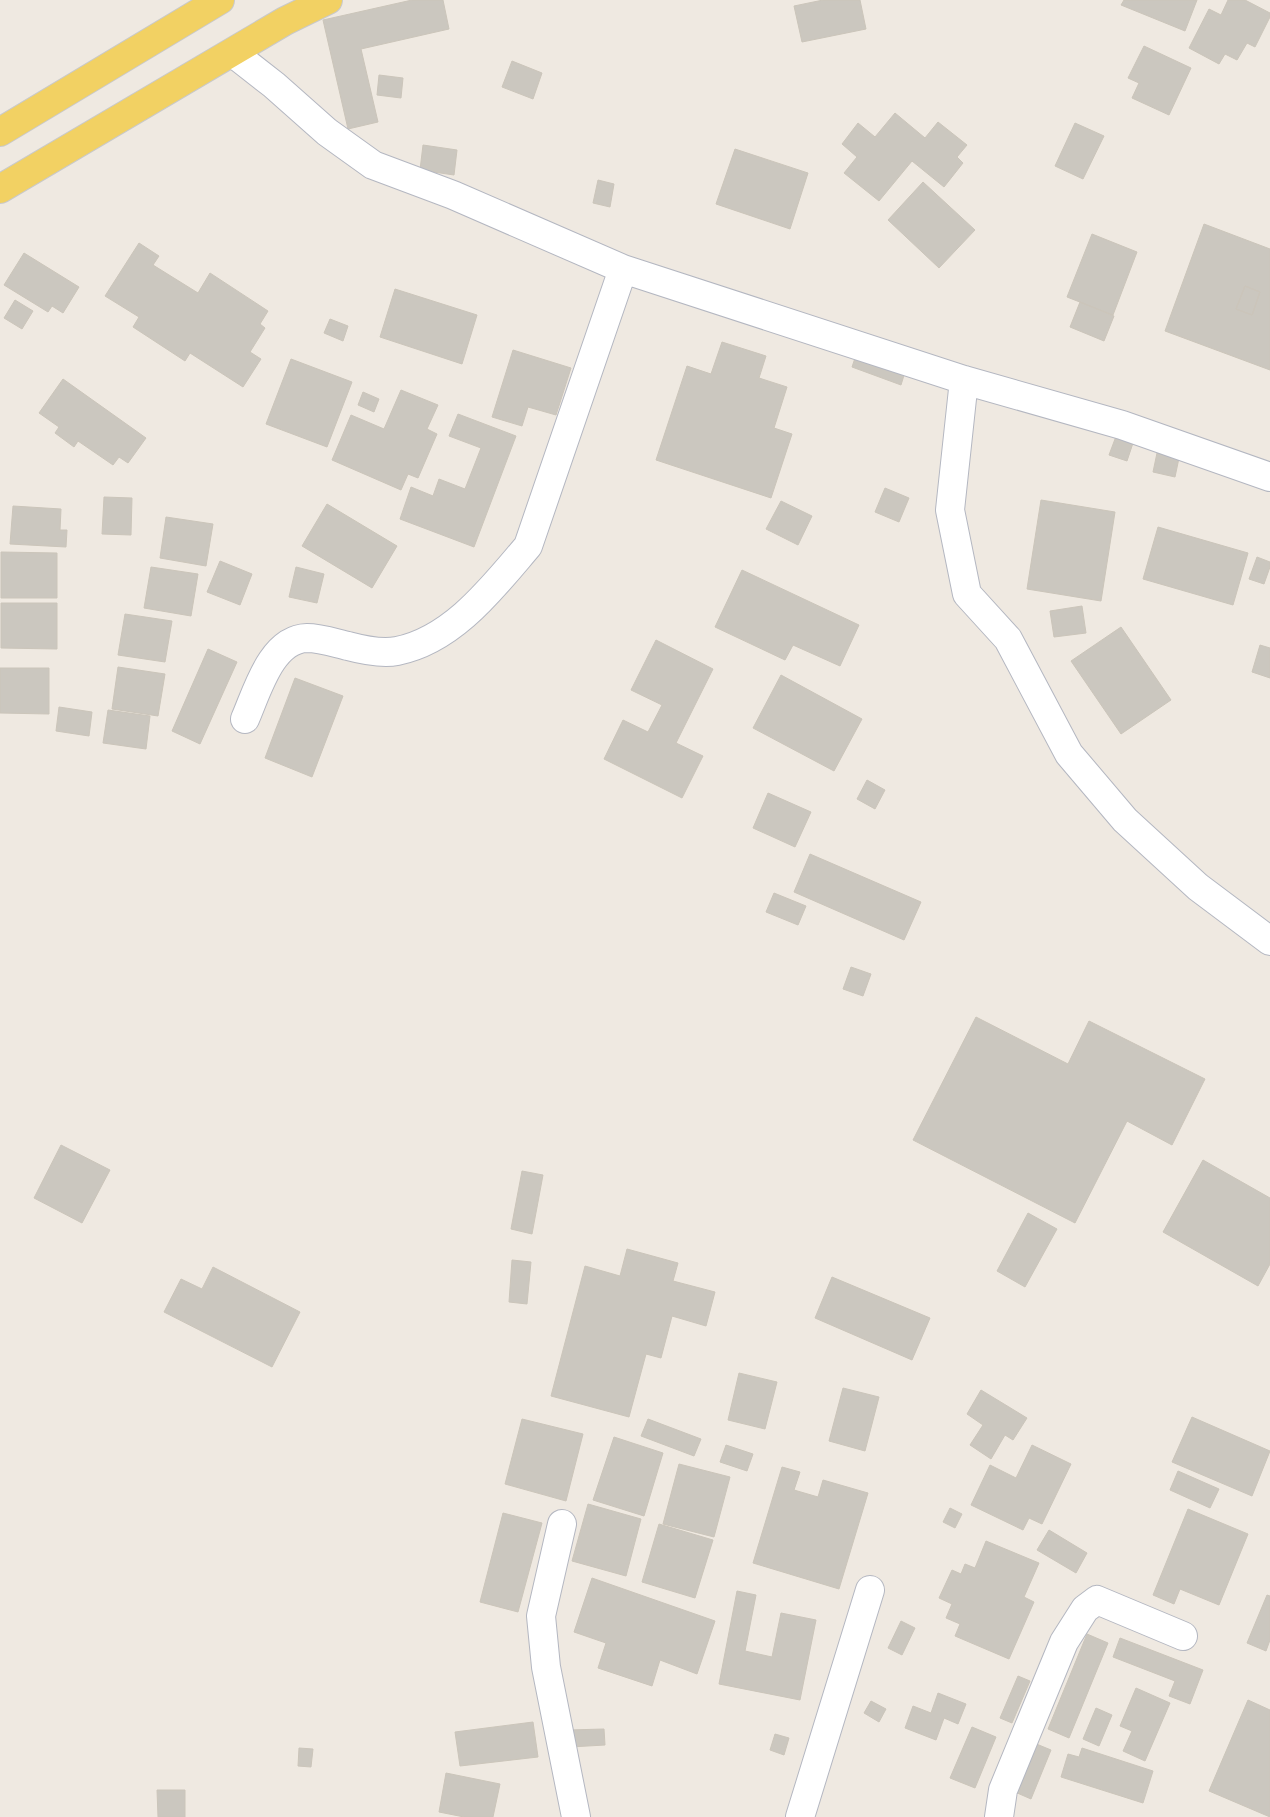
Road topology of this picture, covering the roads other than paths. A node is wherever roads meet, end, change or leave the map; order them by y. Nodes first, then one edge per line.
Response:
1 (220, 0) edge
2 (328, 0) edge
3 (233, 53) junction
4 (0, 132) edge
5 (0, 189) edge
6 (623, 269) junction
7 (964, 380) junction
8 (1270, 477) edge
9 (245, 718) dead end
10 (1270, 941) edge
11 (562, 1524) dead end
12 (870, 1590) dead end
13 (1183, 1636) dead end
14 (576, 1817) edge
15 (800, 1817) edge
16 (999, 1817) edge

1 - 4 main road
2 - 3 main road
3 - 5 main road
3 - 6 street
6 - 7 street
6 - 9 street
7 - 8 street
7 - 10 street
11 - 14 street
12 - 15 street
13 - 16 street

